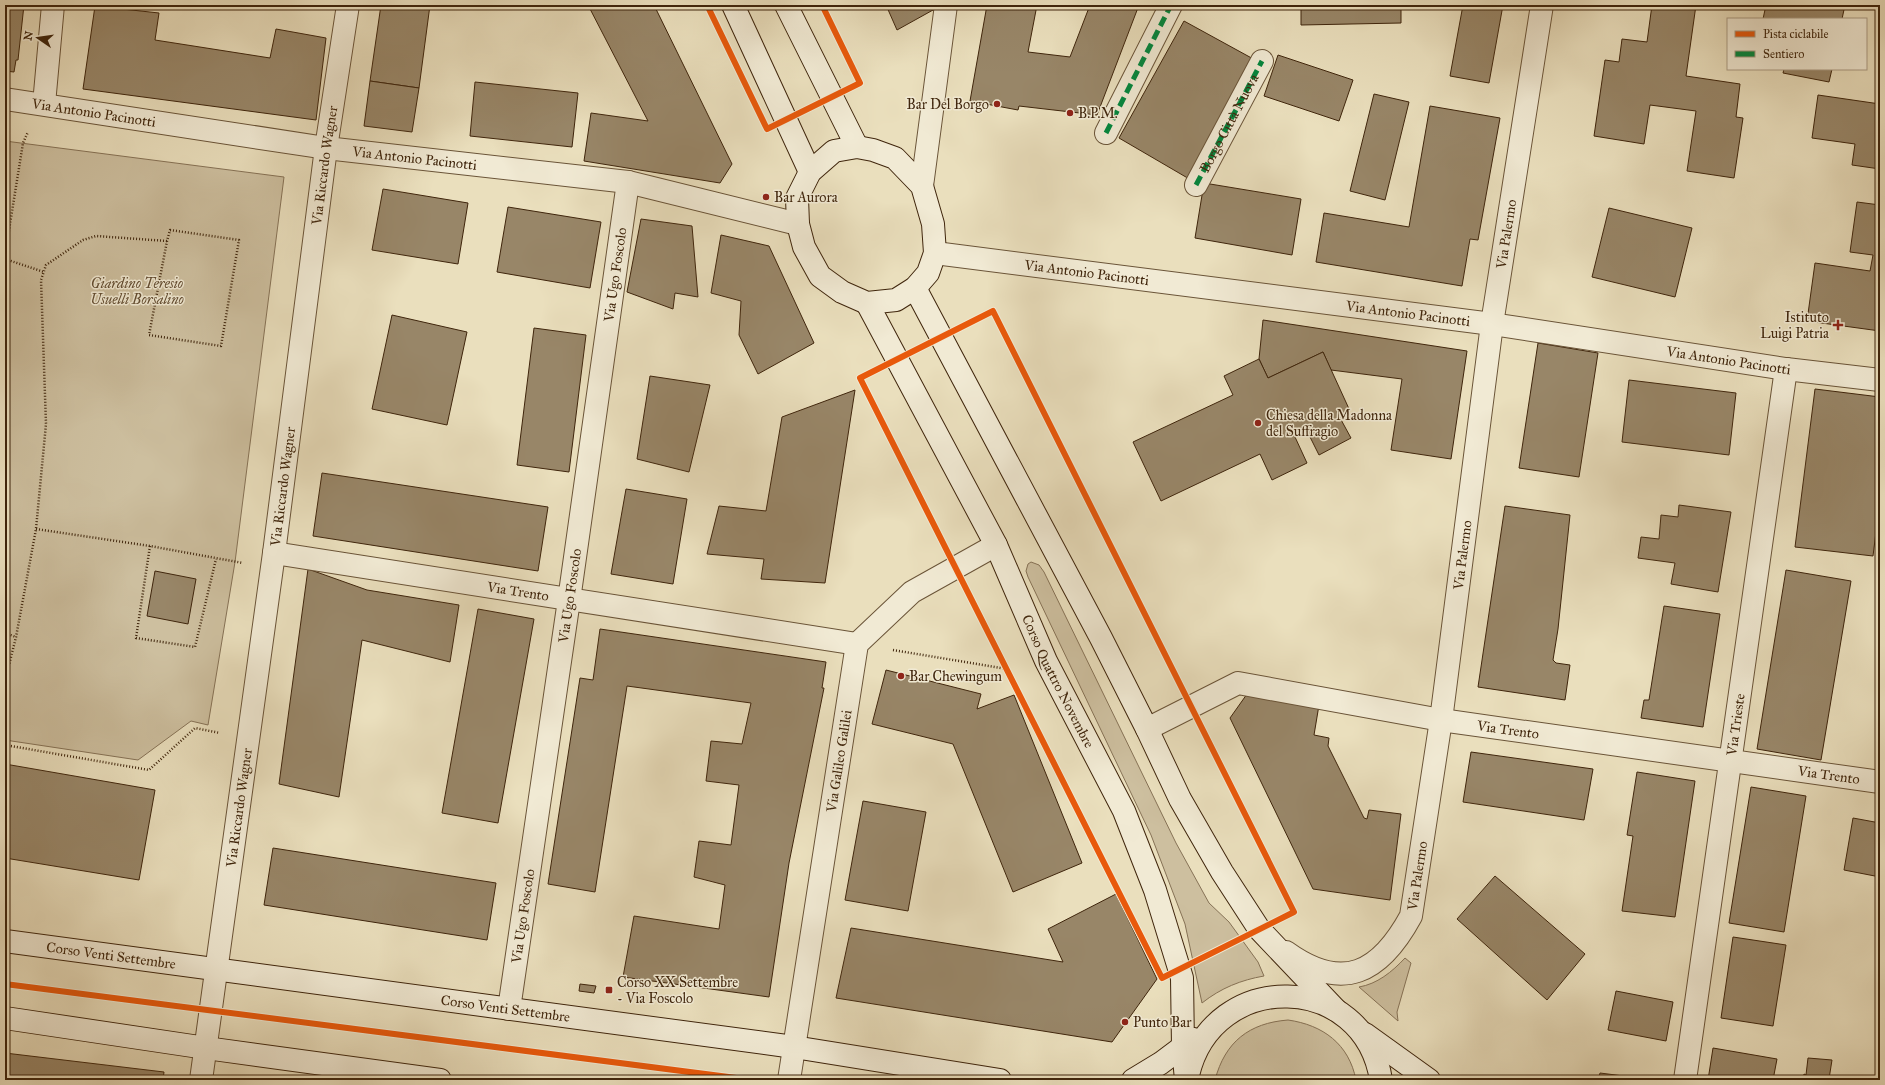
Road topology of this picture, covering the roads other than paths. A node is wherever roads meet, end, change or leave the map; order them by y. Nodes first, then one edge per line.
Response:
1 (53, 5) edge
2 (348, 5) edge
3 (733, 5) edge
4 (786, 5) edge
5 (946, 5) edge
6 (1170, 5) edge
7 (1542, 5) edge
8 (1262, 61) dead end
9 (5, 99) edge
10 (44, 104) junction
11 (1106, 133) dead end
12 (856, 147) junction
13 (326, 148) junction
14 (810, 172) junction
15 (628, 182) junction
16 (1196, 185) dead end
17 (922, 186) junction
18 (798, 224) junction
19 (935, 253) junction
20 (916, 288) junction
21 (867, 303) junction
22 (1492, 324) junction
23 (1786, 369) junction
24 (1880, 380) edge
25 (996, 545) junction
26 (273, 560) junction
27 (569, 600) junction
28 (857, 644) junction
29 (1441, 720) junction
30 (1147, 729) junction
31 (1731, 761) junction
32 (1880, 782) edge
33 (1259, 929) junction
34 (5, 941) edge
35 (216, 968) junction
36 (509, 1009) junction
37 (1336, 1010) junction
38 (1226, 1015) junction
39 (5, 1018) edge
40 (1356, 1028) junction
41 (794, 1047) junction
42 (1183, 1047) junction
43 (206, 1048) junction
44 (201, 1080) edge
45 (440, 1080) edge
46 (789, 1080) edge
47 (1000, 1080) edge
48 (1133, 1080) edge
49 (1186, 1080) edge
50 (1381, 1080) edge
51 (1429, 1080) edge
52 (1685, 1080) edge

1 - 10 street
2 - 13 street, Via Riccardo Wagner
3 - 14 street
4 - 12 street
5 - 17 street
6 - 11 street
7 - 22 street, Via Palermo
8 - 16 street, Borgo Città Nuova
9 - 10 street, Via Antonio Pacinotti
10 - 13 street, Via Antonio Pacinotti
12 - 14 street
12 - 17 street
13 - 15 street, Via Antonio Pacinotti
13 - 26 street, Via Riccardo Wagner
14 - 18 street
15 - 18 street, Via Antonio Pacinotti
15 - 27 street, Via Ugo Foscolo
17 - 19 street
18 - 21 street
19 - 20 street
19 - 22 street, Via Antonio Pacinotti
20 - 21 street
20 - 30 street
21 - 25 street, Corso Quattro Novembre
22 - 23 street, Via Antonio Pacinotti
22 - 29 street, Via Palermo
23 - 24 street, Via Antonio Pacinotti
23 - 31 street, Via Trieste
25 - 28 street
25 - 42 street, Corso Quattro Novembre
26 - 27 street, Via Trento
26 - 35 street, Via Riccardo Wagner
27 - 28 street, Via Trento
27 - 36 street, Via Ugo Foscolo
28 - 41 street, Via Galileo Galilei
29 - 30 street, Via Trento
29 - 31 street, Via Trento
29 - 33 street, Via Palermo
30 - 33 street
31 - 32 street, Via Trento
31 - 52 street, Via Trieste
33 - 37 street
34 - 35 street, Corso Venti Settembre
35 - 36 street, Corso Venti Settembre
35 - 43 street
36 - 41 street, Corso Venti Settembre
37 - 38 street
37 - 40 street
38 - 42 street
38 - 49 street
39 - 43 street
40 - 50 street
40 - 51 street
41 - 46 street
41 - 47 street, Corso Venti Settembre
42 - 48 street
42 - 49 street, Corso Quattro Novembre
43 - 44 street
43 - 45 street

